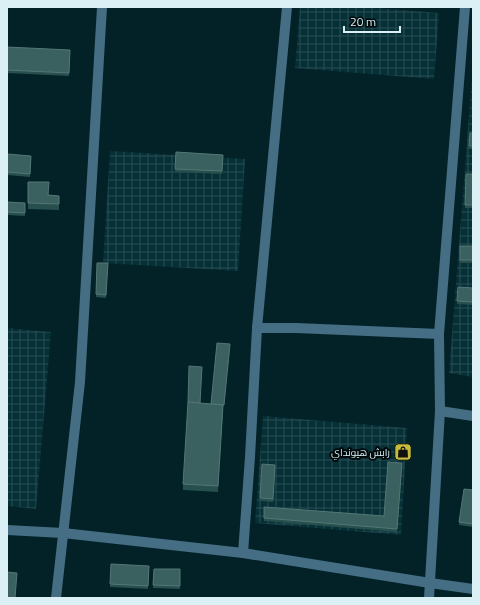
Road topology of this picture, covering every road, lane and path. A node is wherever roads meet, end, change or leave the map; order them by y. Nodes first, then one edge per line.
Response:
1 (102, 7) edge
2 (287, 7) edge
3 (465, 7) edge
4 (257, 328) junction
5 (439, 334) junction
6 (440, 411) junction
7 (473, 416) edge
8 (7, 530) edge
9 (63, 533) junction
10 (243, 553) junction
11 (430, 583) junction
12 (473, 589) edge
13 (56, 598) edge
14 (429, 598) edge

1 - 9 street
2 - 4 street
3 - 5 street
4 - 5 street
4 - 10 street
5 - 6 street
6 - 7 street
6 - 11 street
8 - 9 street
9 - 10 street
9 - 13 street
10 - 11 street
11 - 12 street
11 - 14 street

